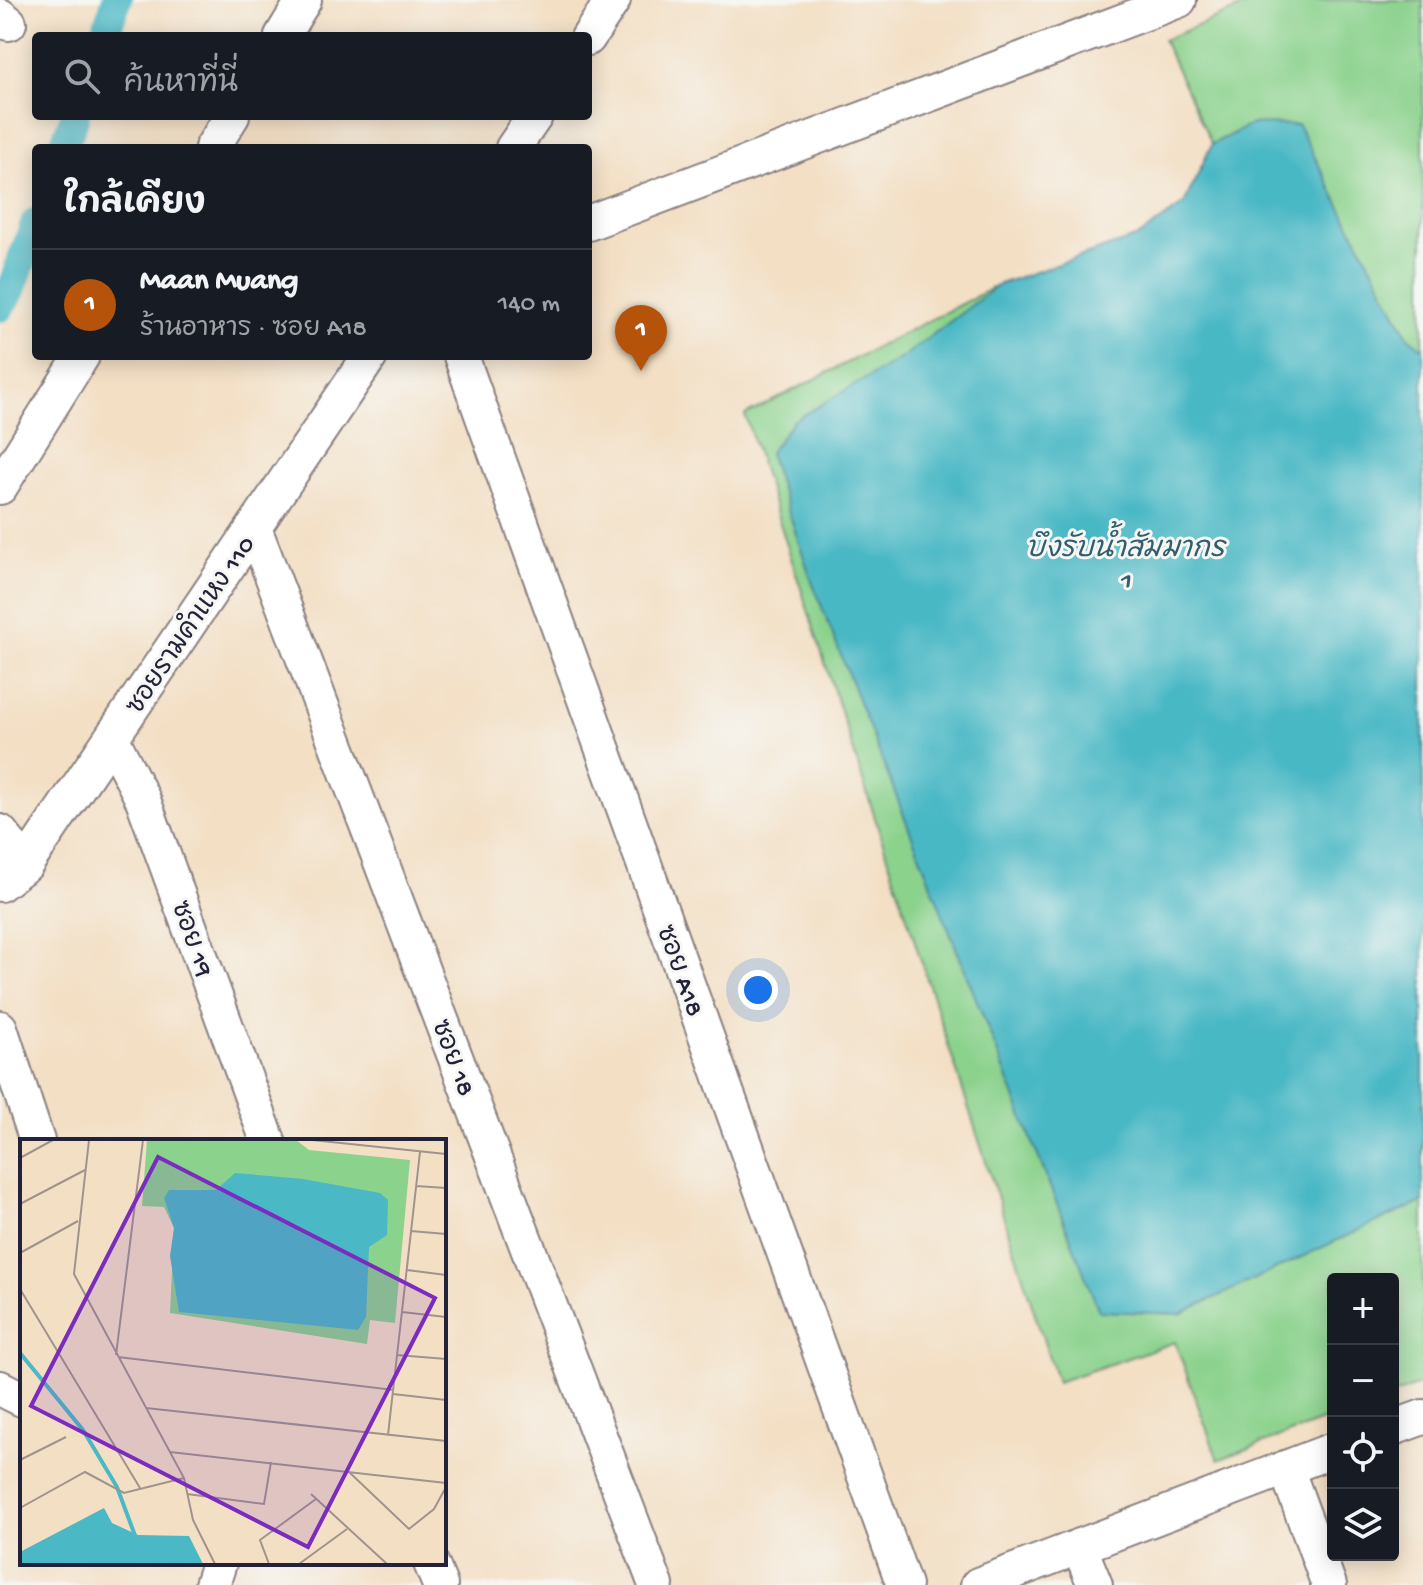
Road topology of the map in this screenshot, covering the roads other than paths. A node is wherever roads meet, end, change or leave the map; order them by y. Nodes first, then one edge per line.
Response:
1 (304, 0) edge
2 (613, 0) edge
3 (1179, 0) edge
4 (284, 32) edge
5 (592, 32) edge
6 (230, 120) edge
7 (532, 120) edge
8 (214, 144) edge
9 (516, 144) edge
10 (592, 221) edge
11 (79, 360) edge
12 (367, 360) edge
13 (462, 360) edge
14 (0, 487) edge
15 (254, 528) junction
16 (112, 739) junction
17 (0, 832) edge
18 (13, 874) edge
19 (0, 1028) edge
20 (36, 1139) edge
21 (267, 1139) edge
22 (0, 1388) edge
23 (20, 1398) edge
24 (1423, 1417) edge
25 (1399, 1426) edge
26 (1327, 1452) edge
27 (1286, 1468) junction
28 (1079, 1546) junction
29 (218, 1565) edge
30 (212, 1585) edge
31 (656, 1585) edge
32 (904, 1585) edge
33 (978, 1585) edge
34 (1095, 1585) edge
35 (1329, 1585) edge

1 - 4 street
2 - 5 street
3 - 10 street
6 - 8 street
7 - 9 street
11 - 14 street
12 - 15 street, ซอยรามคำแหง 110
13 - 32 street, ซอย A18
15 - 16 street, ซอยรามคำแหง 110
15 - 31 street, ซอย 18
16 - 18 street, ซอยรามคำแหง 110
16 - 21 street, ซอย 19
17 - 18 street
19 - 20 street
22 - 23 street
24 - 25 street
26 - 27 street
27 - 28 street
27 - 35 street
28 - 33 street
28 - 34 street
29 - 30 street

